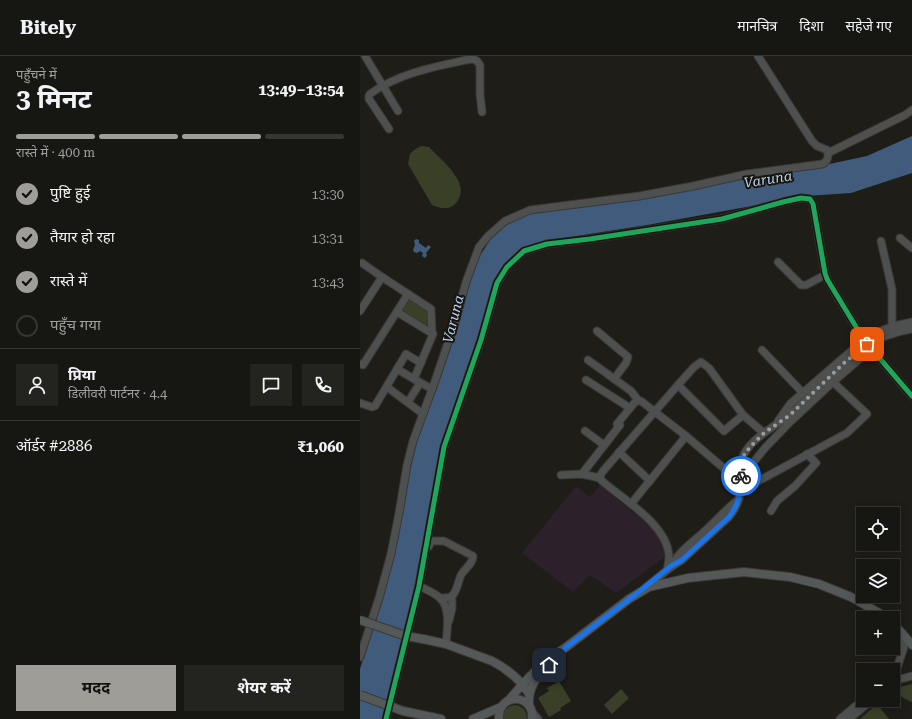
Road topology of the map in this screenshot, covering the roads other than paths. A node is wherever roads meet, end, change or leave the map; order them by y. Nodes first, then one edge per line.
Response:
1 (366, 56) edge
2 (758, 56) edge
3 (384, 85) junction
4 (912, 110) edge
5 (398, 111) dead end
6 (482, 112) dead end
7 (388, 129) dead end
8 (828, 153) junction
9 (900, 238) dead end
10 (881, 240) dead end
11 (912, 248) edge
12 (778, 262) dead end
13 (362, 263) dead end
14 (826, 275) junction
15 (382, 276) junction
16 (408, 294) junction
17 (360, 311) edge
18 (396, 312) junction
19 (912, 322) edge
20 (892, 327) junction
21 (912, 329) edge
22 (598, 331) dead end
23 (432, 333) junction
24 (867, 344) junction
25 (762, 350) dead end
26 (588, 360) dead end
27 (421, 363) junction
28 (361, 366) edge
29 (397, 369) junction
30 (614, 379) junction
31 (586, 380) dead end
32 (417, 381) junction
33 (833, 382) junction
34 (678, 385) junction
35 (386, 386) junction
36 (432, 389) junction
37 (803, 393) junction
38 (912, 396) edge
39 (638, 400) junction
40 (360, 402) edge
41 (408, 402) junction
42 (630, 408) junction
43 (655, 411) junction
44 (423, 414) junction
45 (743, 415) junction
46 (777, 423) junction
47 (585, 431) dead end
48 (764, 433) junction
49 (686, 436) junction
50 (604, 445) junction
51 (620, 452) junction
52 (807, 454) junction
53 (582, 474) junction
54 (561, 475) dead end
55 (600, 478) junction
56 (650, 481) junction
57 (741, 483) junction
58 (751, 486) junction
59 (740, 495) junction
60 (631, 504) junction
61 (771, 511) dead end
62 (425, 548) junction
63 (669, 569) junction
64 (419, 586) junction
65 (640, 591) junction
66 (452, 596) junction
67 (440, 598) junction
68 (876, 611) edge
69 (360, 620) edge
70 (447, 627) junction
71 (900, 630) joint
72 (446, 644) junction
73 (912, 645) edge
74 (565, 648) junction
75 (360, 657) edge
76 (899, 663) edge
77 (912, 676) edge
78 (900, 679) edge
79 (523, 684) junction
80 (528, 694) junction
81 (360, 695) edge
82 (509, 700) junction
83 (856, 706) edge
84 (501, 707) junction
85 (864, 707) edge
86 (533, 714) edge
87 (386, 719) edge
88 (441, 719) edge
89 (473, 719) edge
90 (499, 719) edge
91 (840, 719) edge
92 (849, 719) edge

1 - 3 street
2 - 8 street
3 - 5 street
3 - 6 street
3 - 7 street
4 - 8 street
8 - 36 street
9 - 11 street
10 - 20 street
12 - 14 street
13 - 15 street
14 - 24 street
14 - 62 street
15 - 16 street
15 - 17 street
16 - 18 street
16 - 23 street
18 - 23 street
18 - 28 street
19 - 20 street
20 - 24 street
21 - 24 street
22 - 30 street
23 - 27 street
24 - 33 street
24 - 37 street
24 - 38 street
24 - 46 street
25 - 37 street
26 - 30 street
27 - 29 street
27 - 32 street
29 - 32 street
29 - 35 street
30 - 39 street
31 - 42 street
32 - 36 street
32 - 41 street
33 - 52 street
33 - 58 street
34 - 43 street
34 - 45 street
34 - 45 street
35 - 40 street
35 - 41 street
36 - 44 street
37 - 46 street
39 - 42 street
39 - 43 street
41 - 44 street
42 - 50 street
43 - 49 street
43 - 51 street
44 - 75 street
45 - 48 street
46 - 48 street
47 - 50 street
48 - 57 street
49 - 56 street
49 - 57 street
50 - 53 street
51 - 55 street
51 - 56 street
52 - 58 street
52 - 61 street
53 - 54 street
53 - 55 street
55 - 60 street
56 - 60 street
57 - 59 street
58 - 59 street
59 - 63 street
60 - 63 street
62 - 64 street
62 - 66 street
63 - 65 street
64 - 67 street
64 - 87 street
65 - 68 main road
65 - 74 main road
66 - 67 street
66 - 70 street
67 - 70 street
69 - 72 main road, bridge
70 - 72 street
71 - 73 main road
71 - 76 street
72 - 79 main road
74 - 79 main road
74 - 80 main road
77 - 78 street
79 - 80 main road
79 - 82 main road
80 - 86 main road
81 - 88 main road, bridge
82 - 84 main road
82 - 86 main road
83 - 91 street
84 - 89 main road
84 - 90 main road
85 - 92 street

